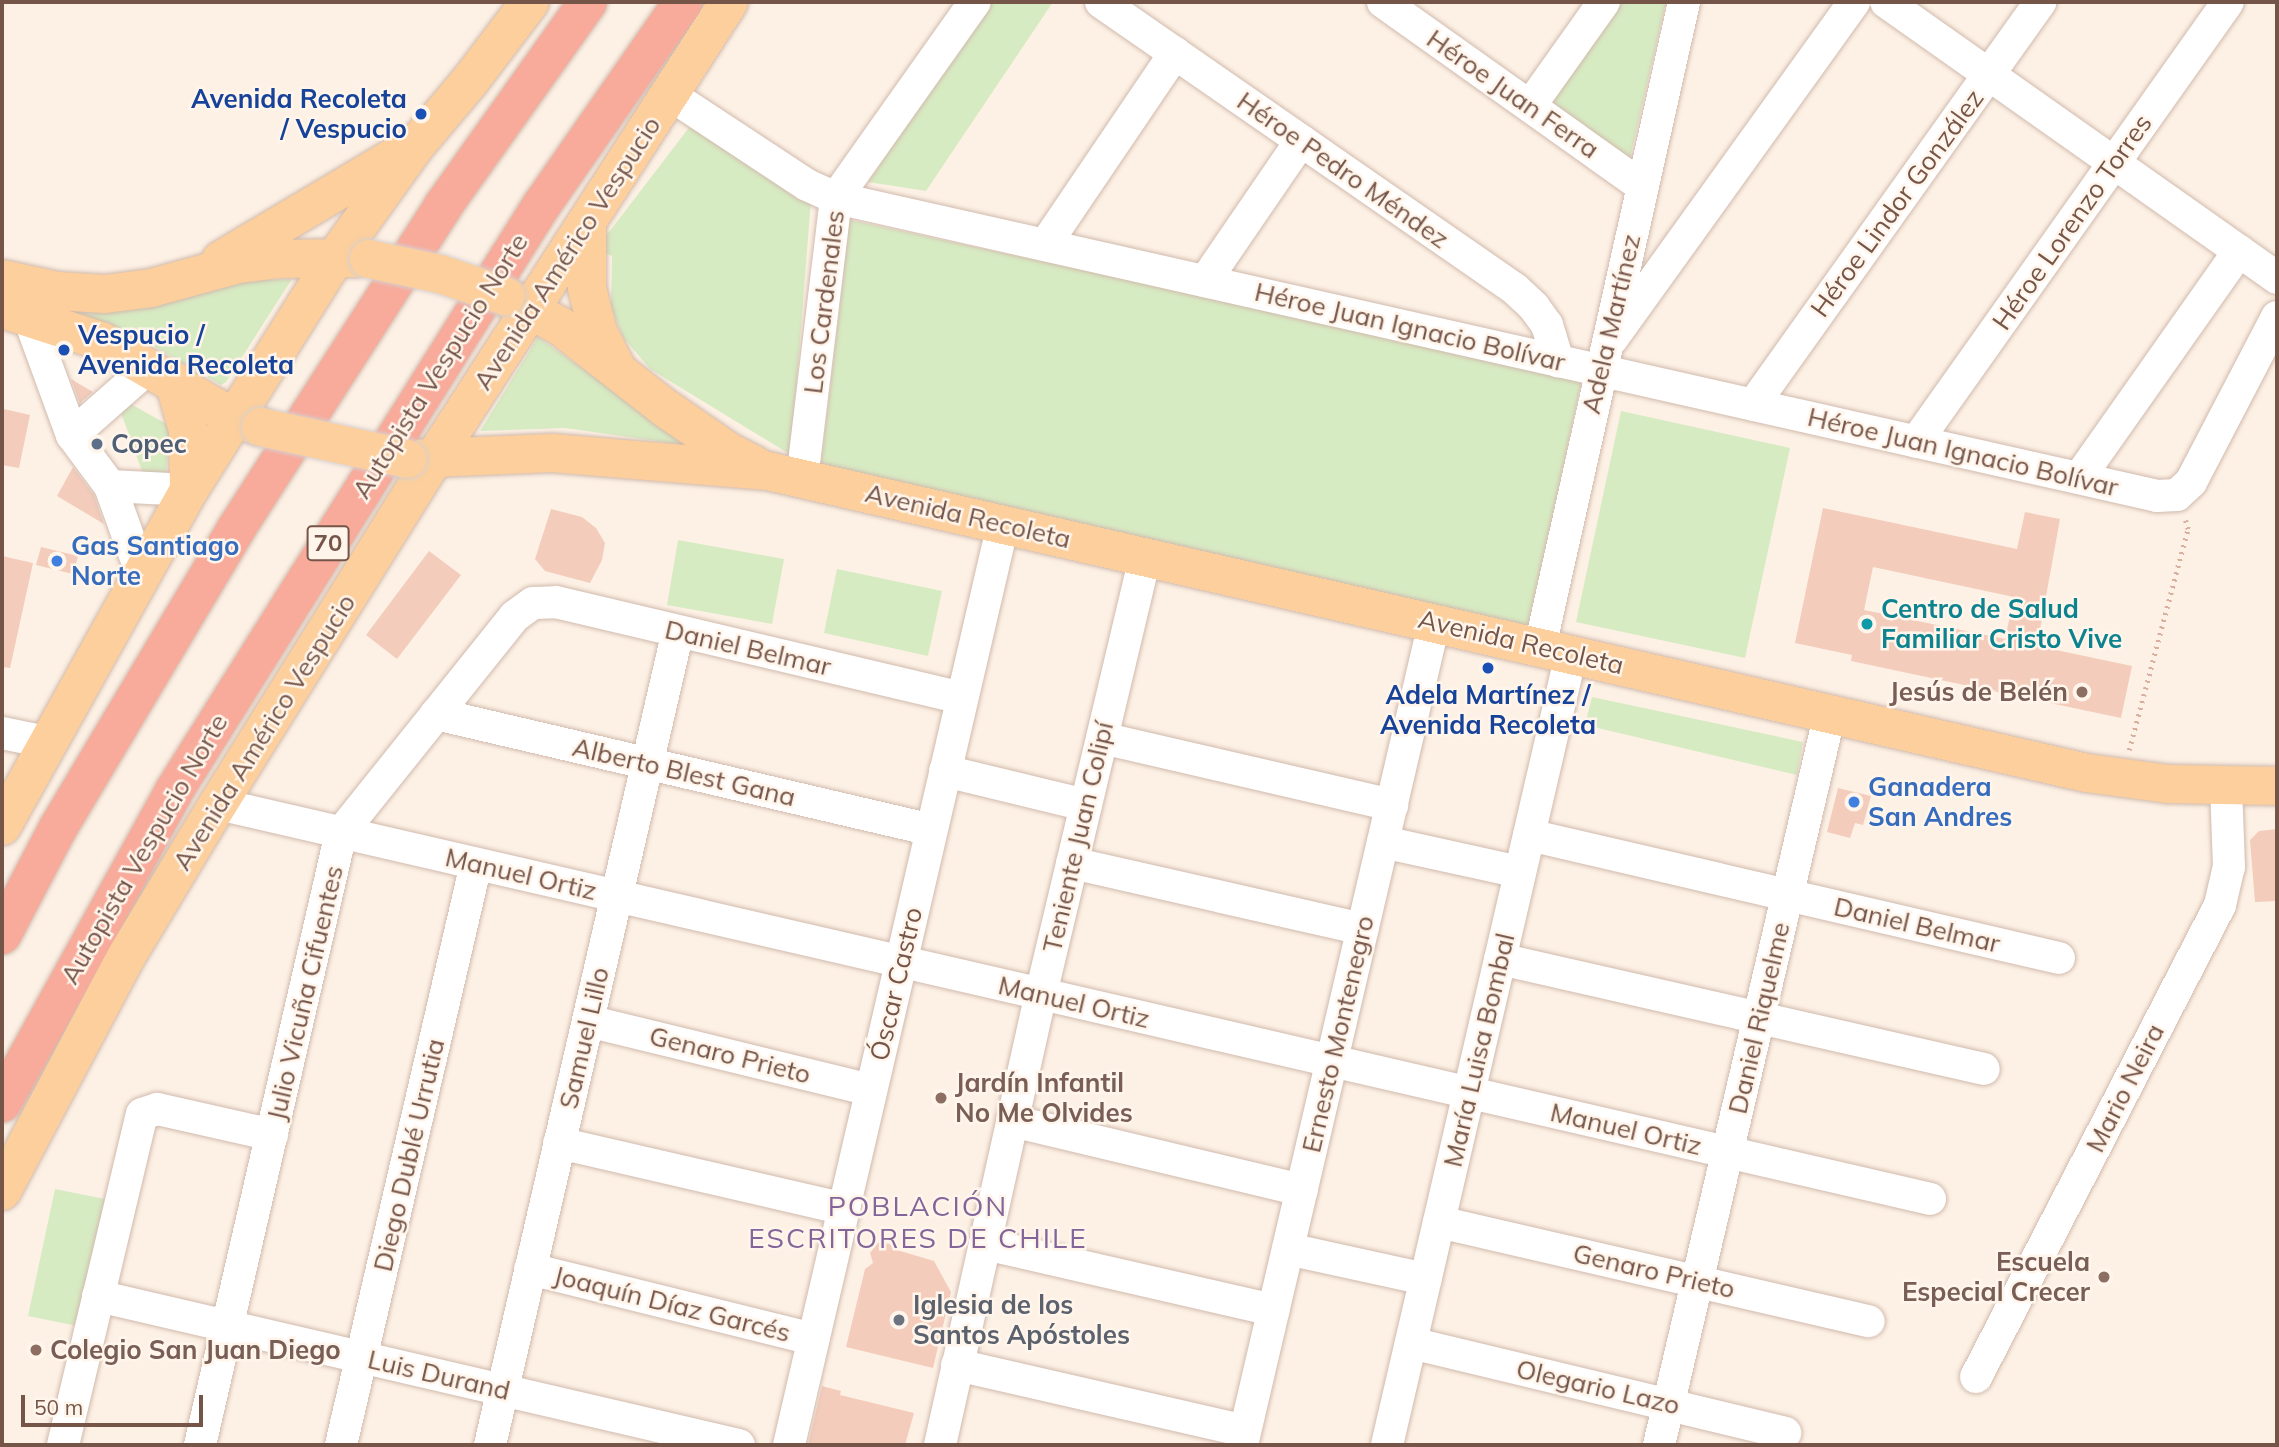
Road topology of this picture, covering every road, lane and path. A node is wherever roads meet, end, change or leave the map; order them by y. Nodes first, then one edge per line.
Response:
1 (530, 2) edge
2 (588, 2) edge
3 (683, 2) edge
4 (729, 2) edge
5 (975, 2) edge
6 (1101, 2) edge
7 (1604, 2) edge
8 (1684, 2) edge
9 (1854, 2) edge
10 (1886, 2) edge
11 (2040, 2) edge
12 (2228, 2) edge
13 (1393, 4) edge
14 (1175, 53) junction
15 (1989, 74) junction
16 (669, 94) junction
17 (1530, 106) junction
18 (1301, 141) junction
19 (416, 145) junction
20 (2114, 163) junction
21 (1642, 186) junction
22 (836, 198) junction
23 (587, 225) junction
24 (1045, 245) junction
25 (2239, 251) junction
26 (352, 258) junction
27 (202, 272) junction
28 (2277, 278) edge
29 (2, 279) edge
30 (1205, 281) junction
31 (518, 303) junction
32 (15, 312) edge
33 (2277, 317) edge
34 (1602, 360) junction
35 (1558, 361) junction
36 (618, 372) junction
37 (162, 374) junction
38 (1753, 405) junction
39 (248, 422) junction
40 (72, 435) junction
41 (1916, 442) junction
42 (420, 460) junction
43 (785, 475) junction
44 (2079, 478) junction
45 (110, 486) junction
46 (189, 490) junction
47 (2177, 495) junction
48 (1003, 524) junction
49 (1145, 557) junction
50 (142, 575) junction
51 (533, 603) joint
52 (1434, 623) junction
53 (678, 631) junction
54 (1556, 651) junction
55 (962, 698) junction
56 (1830, 713) junction
57 (436, 714) junction
58 (2, 733) edge
59 (1102, 738) junction
60 (46, 742) junction
61 (647, 763) junction
62 (945, 771) junction
63 (2122, 779) junction
64 (2277, 786) edge
65 (2226, 787) junction
66 (218, 804) junction
67 (1086, 804) junction
68 (1392, 805) junction
69 (2, 825) edge
70 (932, 830) junction
71 (341, 833) junction
72 (1529, 835) junction
73 (1383, 842) junction
74 (1072, 863) junction
75 (477, 864) junction
76 (1520, 872) junction
77 (1788, 895) junction
78 (617, 896) junction
79 (1363, 929) junction
80 (2, 935) edge
81 (2059, 958) dead end
82 (1500, 959) junction
83 (901, 962) junction
84 (1041, 994) junction
85 (1759, 1018) junction
86 (588, 1021) junction
87 (1332, 1061) junction
88 (1984, 1069) dead end
89 (872, 1090) junction
90 (1469, 1093) junction
91 (2, 1103) edge
92 (1012, 1121) junction
93 (272, 1135) junction
94 (559, 1143) junction
95 (1728, 1152) junction
96 (1301, 1190) junction
97 (2, 1191) edge
98 (1930, 1199) dead end
99 (844, 1209) junction
100 (1439, 1222) junction
101 (985, 1244) junction
102 (1288, 1249) junction
103 (530, 1269) junction
104 (1426, 1279) junction
105 (1698, 1281) junction
106 (98, 1296) junction
107 (1274, 1310) junction
108 (1869, 1321) dead end
109 (228, 1326) junction
110 (813, 1339) junction
111 (1411, 1343) junction
112 (362, 1357) junction
113 (957, 1365) junction
114 (1976, 1377) dead end
115 (502, 1389) junction
116 (1669, 1403) junction
117 (1785, 1433) dead end
118 (1244, 1438) edge
119 (63, 1445) edge
120 (200, 1445) edge
121 (341, 1445) edge
122 (490, 1445) edge
123 (740, 1445) edge
124 (789, 1445) edge
125 (940, 1445) edge
126 (1387, 1445) edge
127 (1660, 1445) edge

1 - 19 main road
2 - 80 highway
3 - 91 highway, Autopista Vespucio Norte / 70
4 - 16 main road, Avenida Américo Vespucio
5 - 22 street, Los Cardenales
6 - 14 street, Héroe Pedro Méndez
7 - 17 street
8 - 21 street, Adela Martínez
9 - 34 street
10 - 15 street
11 - 15 street, Héroe Lindor González
12 - 20 street, Héroe Lorenzo Torres
13 - 17 street, Héroe Juan Ferra
14 - 18 street, Héroe Pedro Méndez
14 - 24 street
15 - 20 street
15 - 38 street, Héroe Lindor González
16 - 22 street, Héroe Juan Ignacio Bolívar
16 - 23 main road, Avenida Américo Vespucio
17 - 21 street, Héroe Juan Ferra
18 - 30 street
18 - 35 street, Héroe Pedro Méndez
19 - 26 main road
19 - 27 main road
20 - 25 street
20 - 41 street, Héroe Lorenzo Torres
21 - 34 street, Adela Martínez
22 - 24 street, Héroe Juan Ignacio Bolívar
22 - 43 street, Los Cardenales
23 - 31 main road, Avenida Américo Vespucio
23 - 36 main road
24 - 30 street, Héroe Juan Ignacio Bolívar
25 - 28 street
25 - 44 street
26 - 27 main road, Avenida Recoleta
26 - 31 main road, Avenida Recoleta, bridge
26 - 39 main road
27 - 29 main road, Avenida Recoleta
30 - 35 street, Héroe Juan Ignacio Bolívar
31 - 36 main road, Avenida Recoleta
31 - 42 main road, Avenida Américo Vespucio
32 - 37 main road, Avenida Recoleta
32 - 40 street
33 - 47 street
34 - 35 street, Héroe Juan Ignacio Bolívar
34 - 38 street, Héroe Juan Ignacio Bolívar
34 - 54 street, Adela Martínez
36 - 43 main road, Avenida Recoleta
37 - 39 main road, Avenida Recoleta
37 - 40 street
37 - 46 main road
38 - 41 street, Héroe Juan Ignacio Bolívar
39 - 42 main road, Avenida Recoleta, bridge
39 - 46 main road
40 - 45 street
41 - 44 street, Héroe Juan Ignacio Bolívar
42 - 43 main road, Avenida Recoleta
42 - 66 main road, Avenida Américo Vespucio
43 - 48 main road, Avenida Recoleta
44 - 47 street, Héroe Juan Ignacio Bolívar
45 - 46 street
45 - 50 street
46 - 50 main road
47 - 63 path
48 - 49 main road, Avenida Recoleta
48 - 55 street, Óscar Castro
49 - 52 main road, Avenida Recoleta
49 - 59 street, Teniente Juan Colipí
50 - 60 main road
51 - 53 street, Daniel Belmar
51 - 57 street, Julio Vicuña Cifuentes
52 - 54 main road, Avenida Recoleta
52 - 68 street, Ernesto Montenegro
53 - 55 street, Daniel Belmar
53 - 61 street, Samuel Lillo
54 - 56 main road, Avenida Recoleta
54 - 72 street, María Luisa Bombal
55 - 62 street, Óscar Castro
56 - 63 main road, Avenida Recoleta
56 - 77 street, Daniel Riquelme
57 - 61 street, Alberto Blest Gana
57 - 71 street, Julio Vicuña Cifuentes
58 - 60 street
59 - 67 street, Teniente Juan Colipí
59 - 68 street
60 - 69 main road
61 - 70 street, Alberto Blest Gana
61 - 78 street, Samuel Lillo
62 - 67 street
62 - 70 street, Óscar Castro
63 - 65 main road, Avenida Recoleta
64 - 65 main road, Avenida Recoleta
65 - 114 street, Mario Neira
66 - 71 street, Manuel Ortiz
66 - 97 main road, Avenida Américo Vespucio
67 - 74 street, Teniente Juan Colipí
68 - 73 street, Ernesto Montenegro
70 - 83 street, Óscar Castro
71 - 75 street, Manuel Ortiz
71 - 93 street, Julio Vicuña Cifuentes
72 - 76 street, María Luisa Bombal
72 - 77 street, Daniel Belmar
73 - 76 street
73 - 79 street, Ernesto Montenegro
74 - 79 street
74 - 84 street, Teniente Juan Colipí
75 - 78 street, Manuel Ortiz
75 - 112 street, Diego Dublé Urrutia
76 - 82 street, María Luisa Bombal
77 - 81 street, Daniel Belmar
77 - 85 street, Daniel Riquelme
78 - 83 street, Manuel Ortiz
78 - 86 street, Samuel Lillo
79 - 87 street, Ernesto Montenegro
82 - 85 street
82 - 90 street, María Luisa Bombal
83 - 84 street, Manuel Ortiz
83 - 89 street, Óscar Castro
84 - 87 street, Manuel Ortiz
84 - 92 street, Teniente Juan Colipí
85 - 88 street
85 - 95 street, Daniel Riquelme
86 - 89 street, Genaro Prieto
86 - 94 street, Samuel Lillo
87 - 90 street, Manuel Ortiz
87 - 96 street, Ernesto Montenegro
89 - 99 street, Óscar Castro
90 - 95 street, Manuel Ortiz
90 - 100 street, María Luisa Bombal
92 - 96 street
92 - 101 street, Teniente Juan Colipí
93 - 106 street
93 - 109 street, Julio Vicuña Cifuentes
94 - 99 street
94 - 103 street, Samuel Lillo
95 - 98 street, Manuel Ortiz
95 - 105 street, Daniel Riquelme
96 - 102 street, Ernesto Montenegro
99 - 110 street, Óscar Castro
100 - 104 street, María Luisa Bombal
100 - 105 street, Genaro Prieto
101 - 107 street
101 - 113 street, Teniente Juan Colipí
102 - 104 street
102 - 107 street, Ernesto Montenegro
103 - 110 street, Joaquín Díaz Garcés
103 - 115 street, Samuel Lillo
104 - 111 street, María Luisa Bombal
105 - 108 street, Genaro Prieto
105 - 116 street, Daniel Riquelme
106 - 109 street, Luis Durand
106 - 119 street
107 - 118 street, Ernesto Montenegro
109 - 112 street, Luis Durand
109 - 120 street, Julio Vicuña Cifuentes
110 - 124 street, Óscar Castro
111 - 116 street, Olegario Lazo
111 - 126 street, María Luisa Bombal
112 - 115 street, Luis Durand
112 - 121 street, Diego Dublé Urrutia
113 - 118 street
113 - 125 street, Teniente Juan Colipí
115 - 122 street, Samuel Lillo
115 - 123 street, Luis Durand
116 - 117 street, Olegario Lazo
116 - 127 street, Daniel Riquelme

